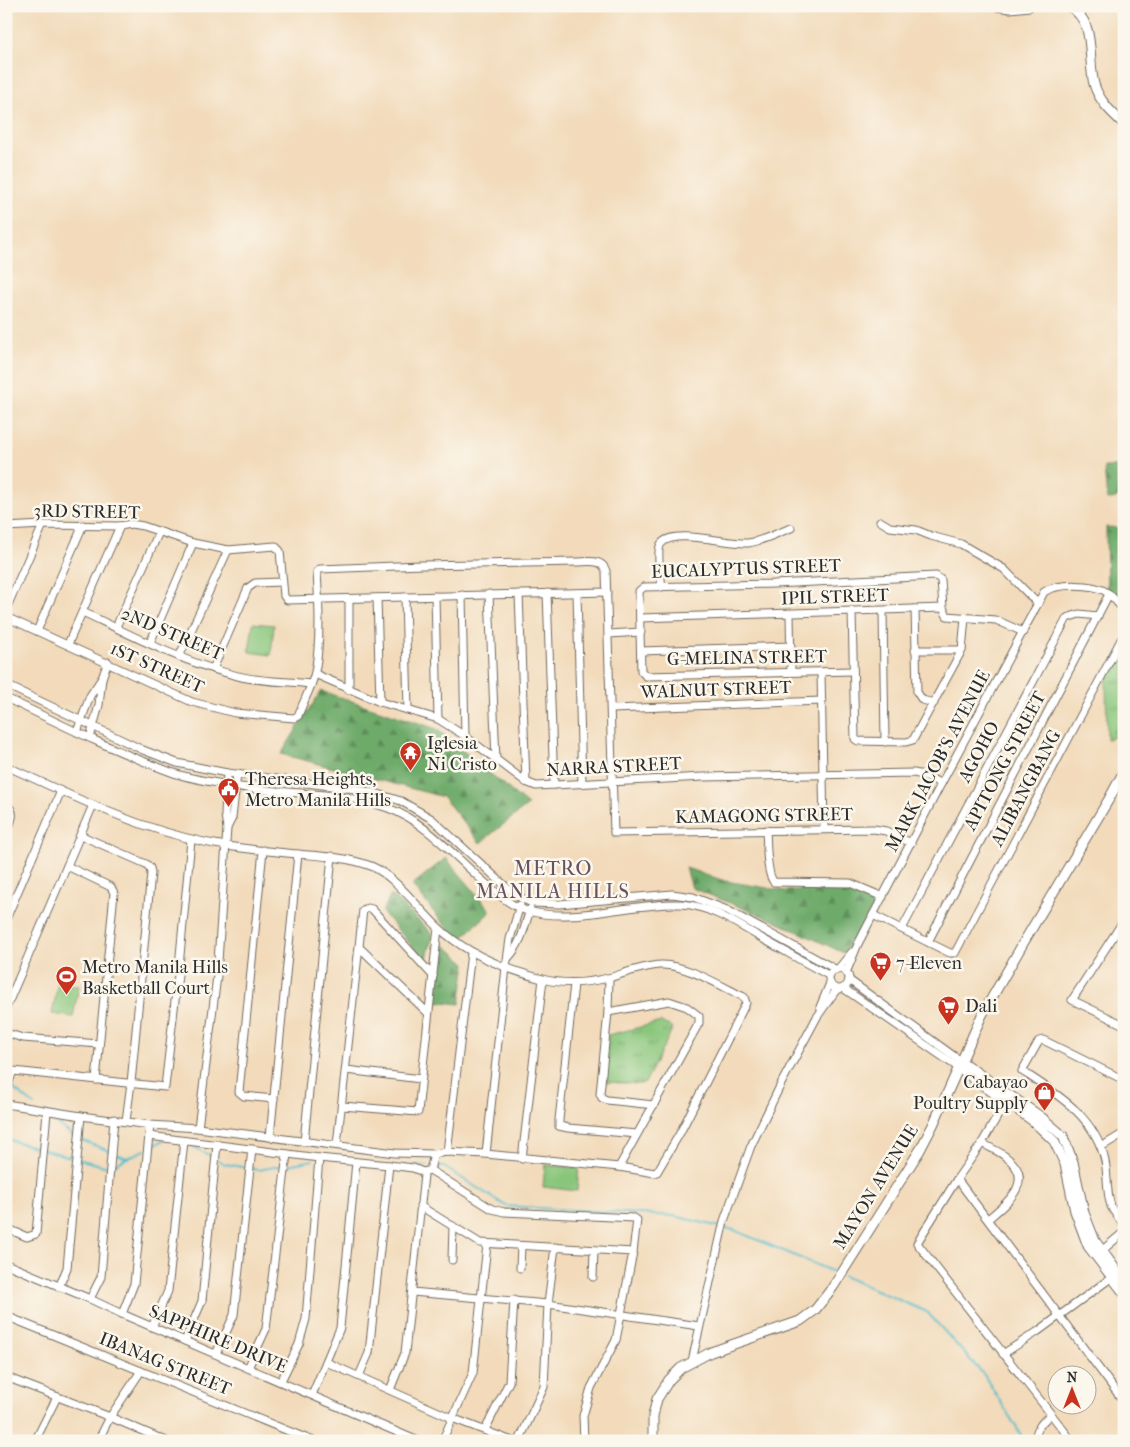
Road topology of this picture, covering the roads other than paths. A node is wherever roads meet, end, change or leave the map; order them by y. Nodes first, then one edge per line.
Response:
1 (997, 6) edge
2 (1029, 6) edge
3 (1069, 6) edge
4 (1124, 124) edge
5 (880, 521) dead end
6 (43, 525) junction
7 (83, 525) junction
8 (6, 526) edge
9 (120, 526) junction
10 (791, 528) dead end
11 (159, 532) junction
12 (193, 543) junction
13 (228, 550) junction
14 (282, 582) junction
15 (662, 586) junction
16 (607, 592) junction
17 (547, 593) junction
18 (578, 593) junction
19 (489, 594) junction
20 (519, 594) junction
21 (1109, 594) junction
22 (462, 595) junction
23 (436, 596) junction
24 (405, 597) junction
25 (377, 598) junction
26 (318, 599) junction
27 (349, 599) junction
28 (1038, 604) junction
29 (942, 608) junction
30 (6, 609) edge
31 (915, 609) junction
32 (1124, 610) edge
33 (883, 611) junction
34 (83, 612) junction
35 (852, 612) junction
36 (790, 614) junction
37 (1098, 616) junction
38 (6, 617) edge
39 (640, 618) junction
40 (965, 618) junction
41 (116, 628) junction
42 (37, 631) junction
43 (641, 632) junction
44 (1023, 632) junction
45 (609, 634) junction
46 (1124, 634) edge
47 (150, 643) junction
48 (68, 644) junction
49 (791, 646) junction
50 (915, 650) junction
51 (962, 650) junction
52 (641, 651) junction
53 (179, 657) junction
54 (108, 662) junction
55 (213, 669) junction
56 (852, 671) junction
57 (791, 672) junction
58 (821, 672) junction
59 (315, 674) junction
60 (644, 674) joint
61 (102, 678) junction
62 (311, 684) junction
63 (6, 685) edge
64 (349, 690) junction
65 (6, 698) edge
66 (822, 701) junction
67 (380, 702) junction
68 (934, 703) junction
69 (612, 709) junction
70 (408, 710) junction
71 (438, 719) junction
72 (82, 720) junction
73 (94, 726) junction
74 (77, 732) junction
75 (465, 736) junction
76 (90, 738) junction
77 (885, 742) junction
78 (496, 760) junction
79 (6, 766) edge
80 (1124, 771) edge
81 (227, 773) junction
82 (238, 774) junction
83 (824, 774) junction
84 (613, 781) junction
85 (526, 782) junction
86 (582, 784) junction
87 (941, 784) junction
88 (226, 785) junction
89 (554, 785) junction
90 (236, 786) junction
91 (61, 791) junction
92 (6, 805) edge
93 (93, 805) junction
94 (228, 828) junction
95 (824, 829) junction
96 (766, 830) junction
97 (6, 834) edge
98 (80, 835) junction
99 (191, 840) junction
100 (912, 843) junction
101 (226, 846) junction
102 (263, 850) junction
103 (298, 854) junction
104 (332, 856) junction
105 (67, 866) junction
106 (882, 897) junction
107 (522, 900) junction
108 (532, 903) junction
109 (519, 908) junction
110 (529, 912) junction
111 (873, 915) junction
112 (6, 919) edge
113 (1124, 920) edge
114 (438, 928) junction
115 (902, 929) junction
116 (928, 942) junction
117 (858, 944) junction
118 (360, 948) junction
119 (471, 953) junction
120 (508, 958) junction
121 (506, 967) junction
122 (837, 970) junction
123 (433, 976) junction
124 (847, 976) junction
125 (609, 978) junction
126 (542, 979) junction
127 (830, 980) junction
128 (574, 984) junction
129 (840, 988) junction
130 (6, 1008) edge
131 (608, 1012) junction
132 (428, 1013) junction
133 (817, 1017) junction
134 (1124, 1025) edge
135 (6, 1033) edge
136 (99, 1044) junction
137 (960, 1065) junction
138 (10, 1070) edge
139 (346, 1070) junction
140 (421, 1079) junction
141 (96, 1080) junction
142 (1124, 1080) edge
143 (132, 1083) junction
144 (6, 1090) edge
145 (274, 1099) junction
146 (1008, 1099) junction
147 (6, 1104) edge
148 (654, 1105) junction
149 (342, 1106) junction
150 (47, 1112) junction
151 (81, 1116) junction
152 (114, 1119) junction
153 (126, 1121) junction
154 (150, 1125) junction
155 (198, 1128) junction
156 (1124, 1133) edge
157 (637, 1134) junction
158 (149, 1136) junction
159 (270, 1137) junction
160 (184, 1141) junction
161 (304, 1142) junction
162 (982, 1143) junction
163 (217, 1144) junction
164 (337, 1145) junction
165 (1101, 1147) junction
166 (252, 1149) junction
167 (447, 1152) junction
168 (288, 1154) junction
169 (434, 1154) junction
170 (486, 1154) junction
171 (319, 1158) junction
172 (522, 1159) junction
173 (356, 1162) junction
174 (389, 1165) junction
175 (619, 1167) junction
176 (426, 1171) junction
177 (957, 1179) junction
178 (420, 1206) junction
179 (988, 1219) junction
180 (1124, 1225) edge
181 (453, 1226) junction
182 (6, 1228) edge
183 (1124, 1232) edge
184 (487, 1245) junction
185 (521, 1246) junction
186 (555, 1247) junction
187 (594, 1250) junction
188 (633, 1252) junction
189 (1099, 1253) junction
190 (452, 1260) dead end
191 (6, 1264) edge
192 (520, 1268) dead end
193 (593, 1277) dead end
194 (1118, 1277) edge
195 (59, 1287) junction
196 (412, 1292) junction
197 (1124, 1293) edge
198 (480, 1298) junction
199 (90, 1299) junction
200 (514, 1300) junction
201 (548, 1304) junction
202 (122, 1314) junction
203 (621, 1314) junction
204 (6, 1316) edge
205 (1058, 1316) junction
206 (699, 1326) junction
207 (152, 1327) junction
208 (185, 1341) junction
209 (216, 1354) junction
210 (1003, 1354) junction
211 (692, 1361) junction
212 (326, 1362) junction
213 (248, 1368) junction
214 (141, 1371) junction
215 (359, 1376) junction
216 (6, 1378) edge
217 (281, 1381) junction
218 (390, 1390) junction
219 (312, 1395) junction
220 (57, 1397) junction
221 (1124, 1402) edge
222 (1048, 1411) edge
223 (1050, 1414) joint
224 (110, 1416) junction
225 (452, 1418) junction
226 (485, 1430) junction
227 (162, 1440) edge
228 (36, 1441) edge
229 (98, 1441) edge
230 (313, 1441) edge
231 (418, 1441) edge
232 (442, 1441) edge
233 (512, 1441) edge
234 (519, 1441) edge
235 (584, 1441) edge
236 (653, 1441) edge
237 (1035, 1441) edge
238 (1072, 1441) edge

1 - 2 main road
3 - 4 main road
5 - 28 street
6 - 7 street, 3RD STREET
6 - 8 street, 3RD STREET
6 - 30 street
7 - 9 street, 3RD STREET
7 - 42 street
9 - 11 street, 3RD STREET
9 - 34 street
10 - 15 street
11 - 12 street, 3RD STREET
11 - 41 street
12 - 13 street, 3RD STREET
12 - 47 street
13 - 14 street, 3RD STREET
13 - 53 street
14 - 26 street
14 - 55 street
15 - 29 street, EUCALYPTUS STREET
15 - 39 street, EUCALYPTUS STREET
16 - 18 street
16 - 26 street
16 - 45 street
17 - 18 street
17 - 20 street
17 - 89 street
18 - 86 street
19 - 20 street
19 - 22 street
19 - 78 street
20 - 85 street
21 - 28 street, MARK JACOB'S AVENUE
21 - 32 street
21 - 37 street, APITONG STREET
22 - 23 street
22 - 75 street
23 - 24 street
23 - 71 street
24 - 25 street
24 - 70 street
25 - 27 street
25 - 67 street
26 - 27 street
26 - 59 street
27 - 64 street
28 - 44 street, MARK JACOB'S AVENUE
29 - 31 street, IPIL STREET
29 - 40 street, IPIL STREET
31 - 33 street, IPIL STREET
31 - 50 street
33 - 35 street, IPIL STREET
33 - 77 street
34 - 41 street, 2ND STREET
34 - 48 street
35 - 36 street, IPIL STREET
35 - 56 street
36 - 39 street, IPIL STREET
36 - 49 street
37 - 115 street, AGOHO
37 - 116 street, APITONG STREET
38 - 42 street, 1ST STREET
39 - 43 street, EUCALYPTUS STREET
40 - 44 street, IPIL STREET
40 - 51 street
41 - 47 street, 2ND STREET
42 - 48 street, 1ST STREET
43 - 45 street
43 - 52 street, EUCALYPTUS STREET
44 - 87 street, MARK JACOB'S AVENUE
45 - 69 street
46 - 116 street, ALIBANGBANG
47 - 53 street, 2ND STREET
48 - 54 street, 1ST STREET
49 - 52 street
49 - 57 street
50 - 51 street
50 - 68 street
51 - 68 street
52 - 60 street, EUCALYPTUS STREET
53 - 55 street, 2ND STREET
54 - 61 street
54 - 62 street, 1ST STREET
55 - 62 street, 2ND STREET
56 - 58 street, G-MELINA STREET
56 - 77 street
57 - 58 street, G-MELINA STREET
57 - 60 street, G-MELINA STREET
58 - 66 street
59 - 62 street
59 - 64 street, NARRA STREET
61 - 72 street
61 - 73 street
63 - 72 street
64 - 67 street, NARRA STREET
65 - 74 street
66 - 69 street, WALNUT STREET
66 - 83 street
67 - 70 street, NARRA STREET
68 - 77 street
69 - 84 street
70 - 71 street, NARRA STREET
71 - 75 street, NARRA STREET
72 - 73 street
72 - 74 street
73 - 76 street
73 - 81 street
74 - 76 street
75 - 78 street, NARRA STREET
76 - 88 street
78 - 85 street, NARRA STREET
79 - 91 street
80 - 137 main road, MAYON AVENUE
81 - 82 street
81 - 88 street
82 - 90 street
82 - 107 street
83 - 84 street, NARRA STREET
83 - 87 street, NARRA STREET
83 - 95 street
84 - 86 street, NARRA STREET
84 - 96 street, KAMAGONG STREET
85 - 89 street, NARRA STREET
86 - 89 street, NARRA STREET
87 - 100 street, MARK JACOB'S AVENUE
88 - 90 street
88 - 94 street
90 - 94 street
90 - 109 street
91 - 93 street
91 - 112 street
92 - 97 street
93 - 98 street
93 - 99 street
94 - 101 street
95 - 96 street, KAMAGONG STREET
95 - 100 street, KAMAGONG STREET
96 - 106 street
98 - 105 street
98 - 143 street
99 - 101 street
99 - 143 street
100 - 106 street, MARK JACOB'S AVENUE
101 - 102 street
101 - 155 street
102 - 103 street
102 - 145 street
103 - 104 street
103 - 145 street
104 - 114 street
104 - 161 street
105 - 130 street
105 - 136 street
106 - 111 street, MARK JACOB'S AVENUE
107 - 108 street
107 - 109 street
108 - 110 street
108 - 122 street
109 - 110 street
109 - 120 street
110 - 120 street
110 - 127 street
111 - 115 street
111 - 117 street, MARK JACOB'S AVENUE
113 - 134 street
114 - 119 street
114 - 123 street
115 - 116 street
117 - 122 street, MARK JACOB'S AVENUE
117 - 124 street, MARK JACOB'S AVENUE
118 - 123 street
118 - 132 street
118 - 139 street
119 - 121 street
119 - 167 street
120 - 121 street
121 - 126 street
121 - 170 street
122 - 124 street
122 - 127 street, MARK JACOB'S AVENUE
123 - 132 street
124 - 129 street, MARK JACOB'S AVENUE
124 - 137 street
125 - 128 street
125 - 131 street
125 - 175 street
126 - 128 street
126 - 172 street
127 - 129 street
127 - 133 street
128 - 157 street
129 - 133 street
129 - 137 street
131 - 148 street
131 - 148 street
132 - 140 street
133 - 206 street
135 - 136 street
136 - 141 street
137 - 146 main road
137 - 211 main road, MAYON AVENUE
138 - 141 street
138 - 144 street
139 - 140 street
139 - 149 street
140 - 149 street
141 - 143 street
142 - 165 street
143 - 153 street
145 - 159 street
146 - 162 street
146 - 189 main road
147 - 150 street
148 - 157 street
149 - 164 street
150 - 151 street
150 - 182 street
151 - 152 street
151 - 195 street
152 - 153 street
152 - 199 street
153 - 154 street
154 - 155 street
154 - 158 street
155 - 159 street
156 - 165 street
157 - 175 street
158 - 160 street
158 - 202 street
159 - 161 street
160 - 163 street
160 - 207 street
161 - 164 street
162 - 177 street
162 - 179 street
163 - 166 street
163 - 208 street
164 - 169 street
165 - 180 street
166 - 168 street
166 - 209 street
167 - 169 street
167 - 170 street
168 - 171 street
168 - 213 street
169 - 176 street
170 - 172 street
171 - 173 street
171 - 217 street
172 - 175 street
173 - 174 street
173 - 212 street
174 - 176 street
174 - 215 street
176 - 178 street
176 - 188 street
177 - 179 street
177 - 210 street
178 - 181 street
178 - 196 street
179 - 205 street
181 - 184 street
181 - 190 street
183 - 189 street
184 - 185 street
184 - 198 street
185 - 186 street
185 - 192 street
186 - 187 street
186 - 201 street
187 - 188 street
187 - 193 street
188 - 203 street
189 - 194 main road
191 - 195 street, SAPPHIRE DRIVE
194 - 197 main road
194 - 205 street
195 - 199 street, SAPPHIRE DRIVE
196 - 198 street
196 - 218 street
198 - 200 street
198 - 225 street
199 - 202 street, SAPPHIRE DRIVE
200 - 201 street
200 - 226 street
201 - 203 street
201 - 234 street
202 - 207 street, SAPPHIRE DRIVE
203 - 206 street
203 - 235 street
204 - 214 street, IBANAG STREET
205 - 210 street
205 - 221 street
206 - 211 street
207 - 208 street, SAPPHIRE DRIVE
208 - 209 street, SAPPHIRE DRIVE
209 - 213 street, SAPPHIRE DRIVE
210 - 222 street
211 - 236 main road, MAYON AVENUE
212 - 215 street
212 - 219 street
213 - 217 street, SAPPHIRE DRIVE
214 - 224 street
214 - 230 street, IBANAG STREET
215 - 218 street
216 - 220 street
217 - 219 street, SAPPHIRE DRIVE
218 - 225 street
219 - 231 street, SAPPHIRE DRIVE
220 - 224 street
220 - 228 street
223 - 237 street
223 - 238 street
224 - 227 street
224 - 229 street
225 - 226 street
225 - 232 street
226 - 233 street

